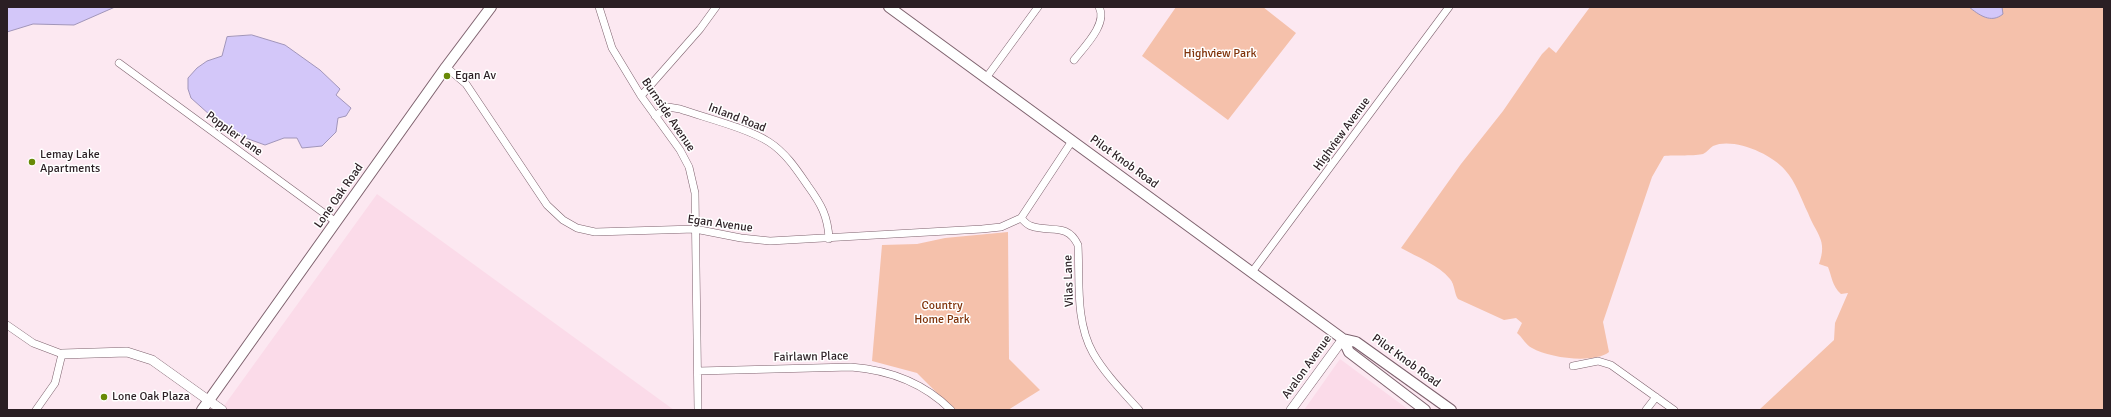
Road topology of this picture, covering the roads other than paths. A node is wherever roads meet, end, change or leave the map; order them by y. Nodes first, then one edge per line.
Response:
1 (491, 7) edge
2 (599, 7) edge
3 (716, 7) edge
4 (889, 7) edge
5 (1038, 7) edge
6 (1099, 7) edge
7 (1450, 7) edge
8 (1074, 60) dead end
9 (119, 63) dead end
10 (446, 67) junction
11 (986, 78) junction
12 (641, 96) junction
13 (655, 116) junction
14 (1072, 141) junction
15 (1021, 218) junction
16 (336, 222) junction
17 (695, 229) junction
18 (829, 239) junction
19 (1252, 272) junction
20 (7, 325) edge
21 (1343, 339) junction
22 (62, 354) junction
23 (1573, 366) dead end
24 (698, 371) junction
25 (1402, 374) junction
26 (1394, 386) junction
27 (1656, 397) junction
28 (208, 399) junction
29 (36, 410) edge
30 (198, 410) edge
31 (202, 410) edge
32 (222, 410) edge
33 (698, 410) edge
34 (951, 410) edge
35 (1139, 410) edge
36 (1291, 410) edge
37 (1425, 410) edge
38 (1451, 410) edge
39 (1646, 410) edge
40 (1674, 410) edge

1 - 10 main road, Lone Oak Road
2 - 12 street, Burnside Avenue
3 - 12 street
4 - 11 main road, Pilot Knob Road
5 - 11 street
6 - 8 street
7 - 19 street, Highview Avenue
9 - 16 street, Poppler Lane
10 - 16 main road, Lone Oak Road
10 - 17 street, Egan Avenue
11 - 14 main road, Pilot Knob Road
12 - 13 street, Burnside Avenue
13 - 17 street, Burnside Avenue
13 - 18 street, Inland Road
14 - 15 street
14 - 19 main road, Pilot Knob Road
15 - 18 street, Egan Avenue
15 - 35 street, Vilas Lane
16 - 28 main road, Lone Oak Road
17 - 18 street, Egan Avenue
17 - 24 street, Burnside Avenue
19 - 21 main road, Pilot Knob Road
20 - 22 street
21 - 25 main road, Pilot Knob Road
21 - 26 main road, Pilot Knob Road
21 - 36 street, Avalon Avenue
22 - 28 street
22 - 29 street
23 - 27 street
24 - 33 street, Burnside Avenue
24 - 34 street, Fairlawn Place
25 - 26 street
25 - 38 main road, Pilot Knob Road
26 - 37 main road, Pilot Knob Road
27 - 39 street
27 - 40 street
28 - 30 main road, Lone Oak Road
28 - 31 main road, Lone Oak Road
28 - 32 street

